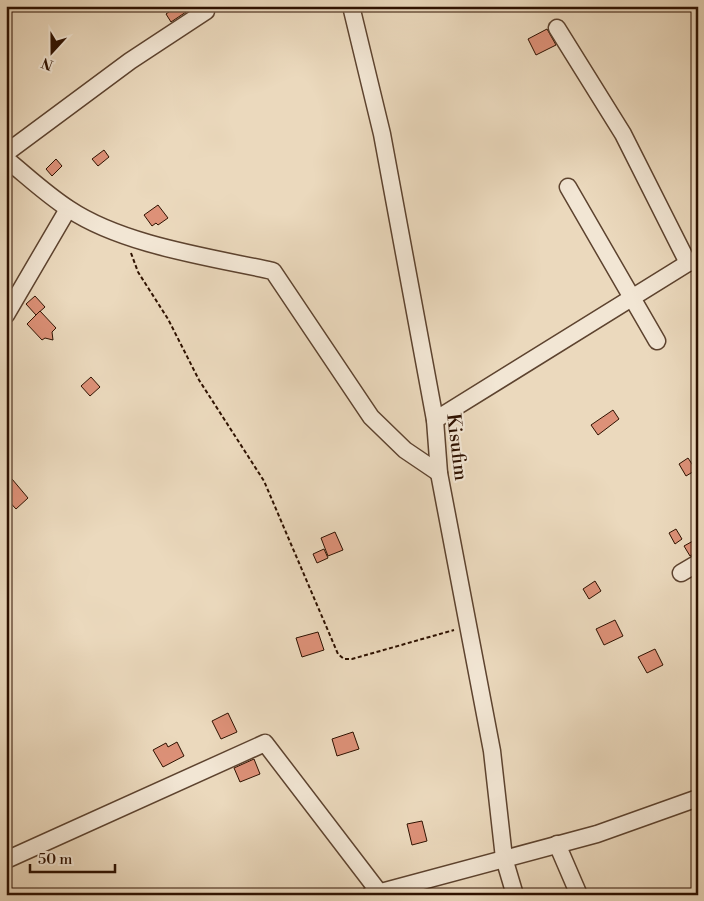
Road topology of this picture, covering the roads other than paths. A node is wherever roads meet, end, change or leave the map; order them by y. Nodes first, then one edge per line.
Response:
1 (206, 6) edge
2 (357, 9) edge
3 (557, 28) dead end
4 (6, 153) edge
5 (6, 159) edge
6 (568, 187) dead end
7 (68, 209) junction
8 (693, 261) edge
9 (632, 297) junction
10 (6, 315) edge
11 (658, 341) dead end
12 (435, 420) junction
13 (439, 473) junction
14 (698, 563) edge
15 (681, 573) dead end
16 (698, 798) edge
17 (557, 844) junction
18 (504, 858) junction
19 (6, 860) edge
20 (374, 893) edge
21 (515, 895) edge
22 (579, 895) edge

1 - 4 street
2 - 12 street, Kisufim
3 - 8 street
5 - 7 street
6 - 9 street
7 - 10 street
7 - 13 street
8 - 9 street
9 - 11 street
9 - 12 street
12 - 13 street, Kisufim
13 - 18 street, Kisufim
14 - 15 street
16 - 17 street
17 - 18 street
17 - 22 street
18 - 20 street
18 - 21 street, Kisufim
19 - 20 street

